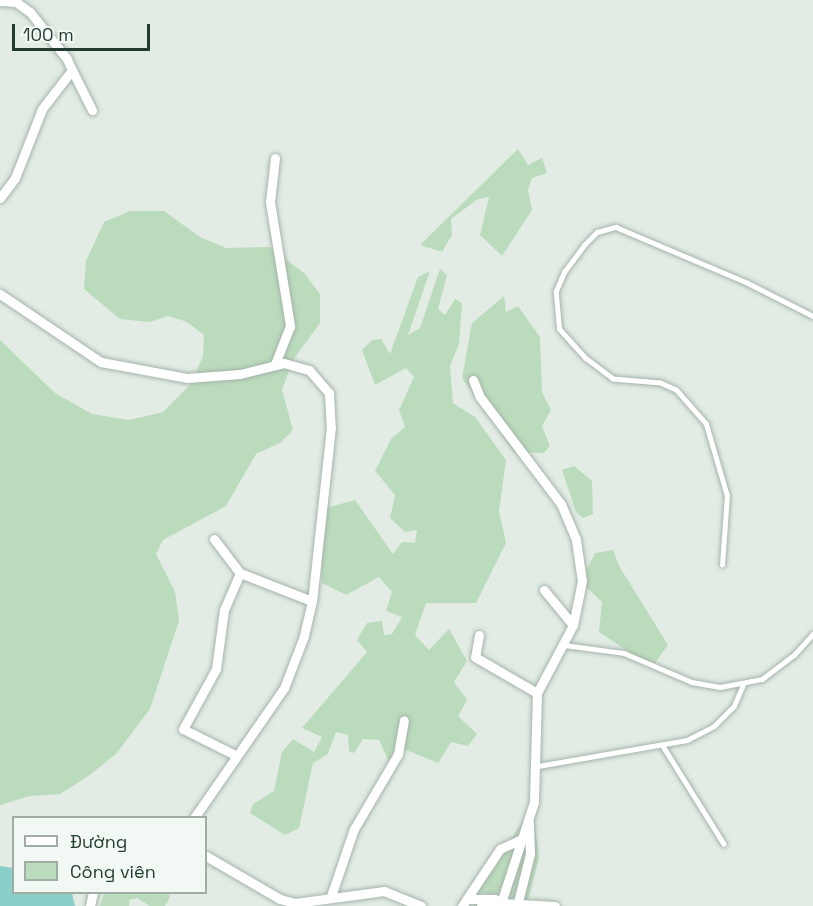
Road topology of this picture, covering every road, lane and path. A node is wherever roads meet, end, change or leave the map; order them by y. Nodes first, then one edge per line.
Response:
1 (0, 1) edge
2 (72, 70) junction
3 (92, 110) dead end
4 (275, 158) dead end
5 (0, 198) edge
6 (0, 294) edge
7 (813, 316) edge
8 (275, 364) junction
9 (473, 380) dead end
10 (214, 539) dead end
11 (722, 565) dead end
12 (240, 573) junction
13 (544, 590) dead end
14 (312, 601) junction
15 (573, 625) junction
16 (813, 634) edge
17 (479, 635) dead end
18 (561, 645) junction
19 (743, 685) junction
20 (537, 693) junction
21 (404, 721) dead end
22 (663, 746) junction
23 (235, 755) junction
24 (538, 766) junction
25 (195, 816) edge
26 (529, 820) junction
27 (524, 838) junction
28 (724, 844) dead end
29 (207, 857) edge
30 (345, 895) junction
31 (331, 896) junction
32 (465, 903) edge
33 (501, 903) edge
34 (518, 905) edge
35 (342, 906) edge
36 (422, 906) edge
37 (481, 906) edge
38 (555, 906) edge

1 - 2 street
2 - 3 street
2 - 5 street
4 - 8 street
6 - 8 street
7 - 11 lane
8 - 14 street
9 - 15 street
10 - 12 street
12 - 14 street
12 - 23 street
13 - 15 street
14 - 23 street
15 - 18 street
16 - 19 lane
17 - 20 street
18 - 19 lane
18 - 20 street
19 - 22 lane
20 - 24 street
21 - 31 street
22 - 24 lane
22 - 28 lane
23 - 25 street
24 - 26 street
26 - 27 street
26 - 34 street
27 - 32 street
27 - 33 street
29 - 31 street
30 - 31 street
30 - 35 street
30 - 36 street
32 - 33 street
33 - 34 street
33 - 37 street
34 - 38 street

